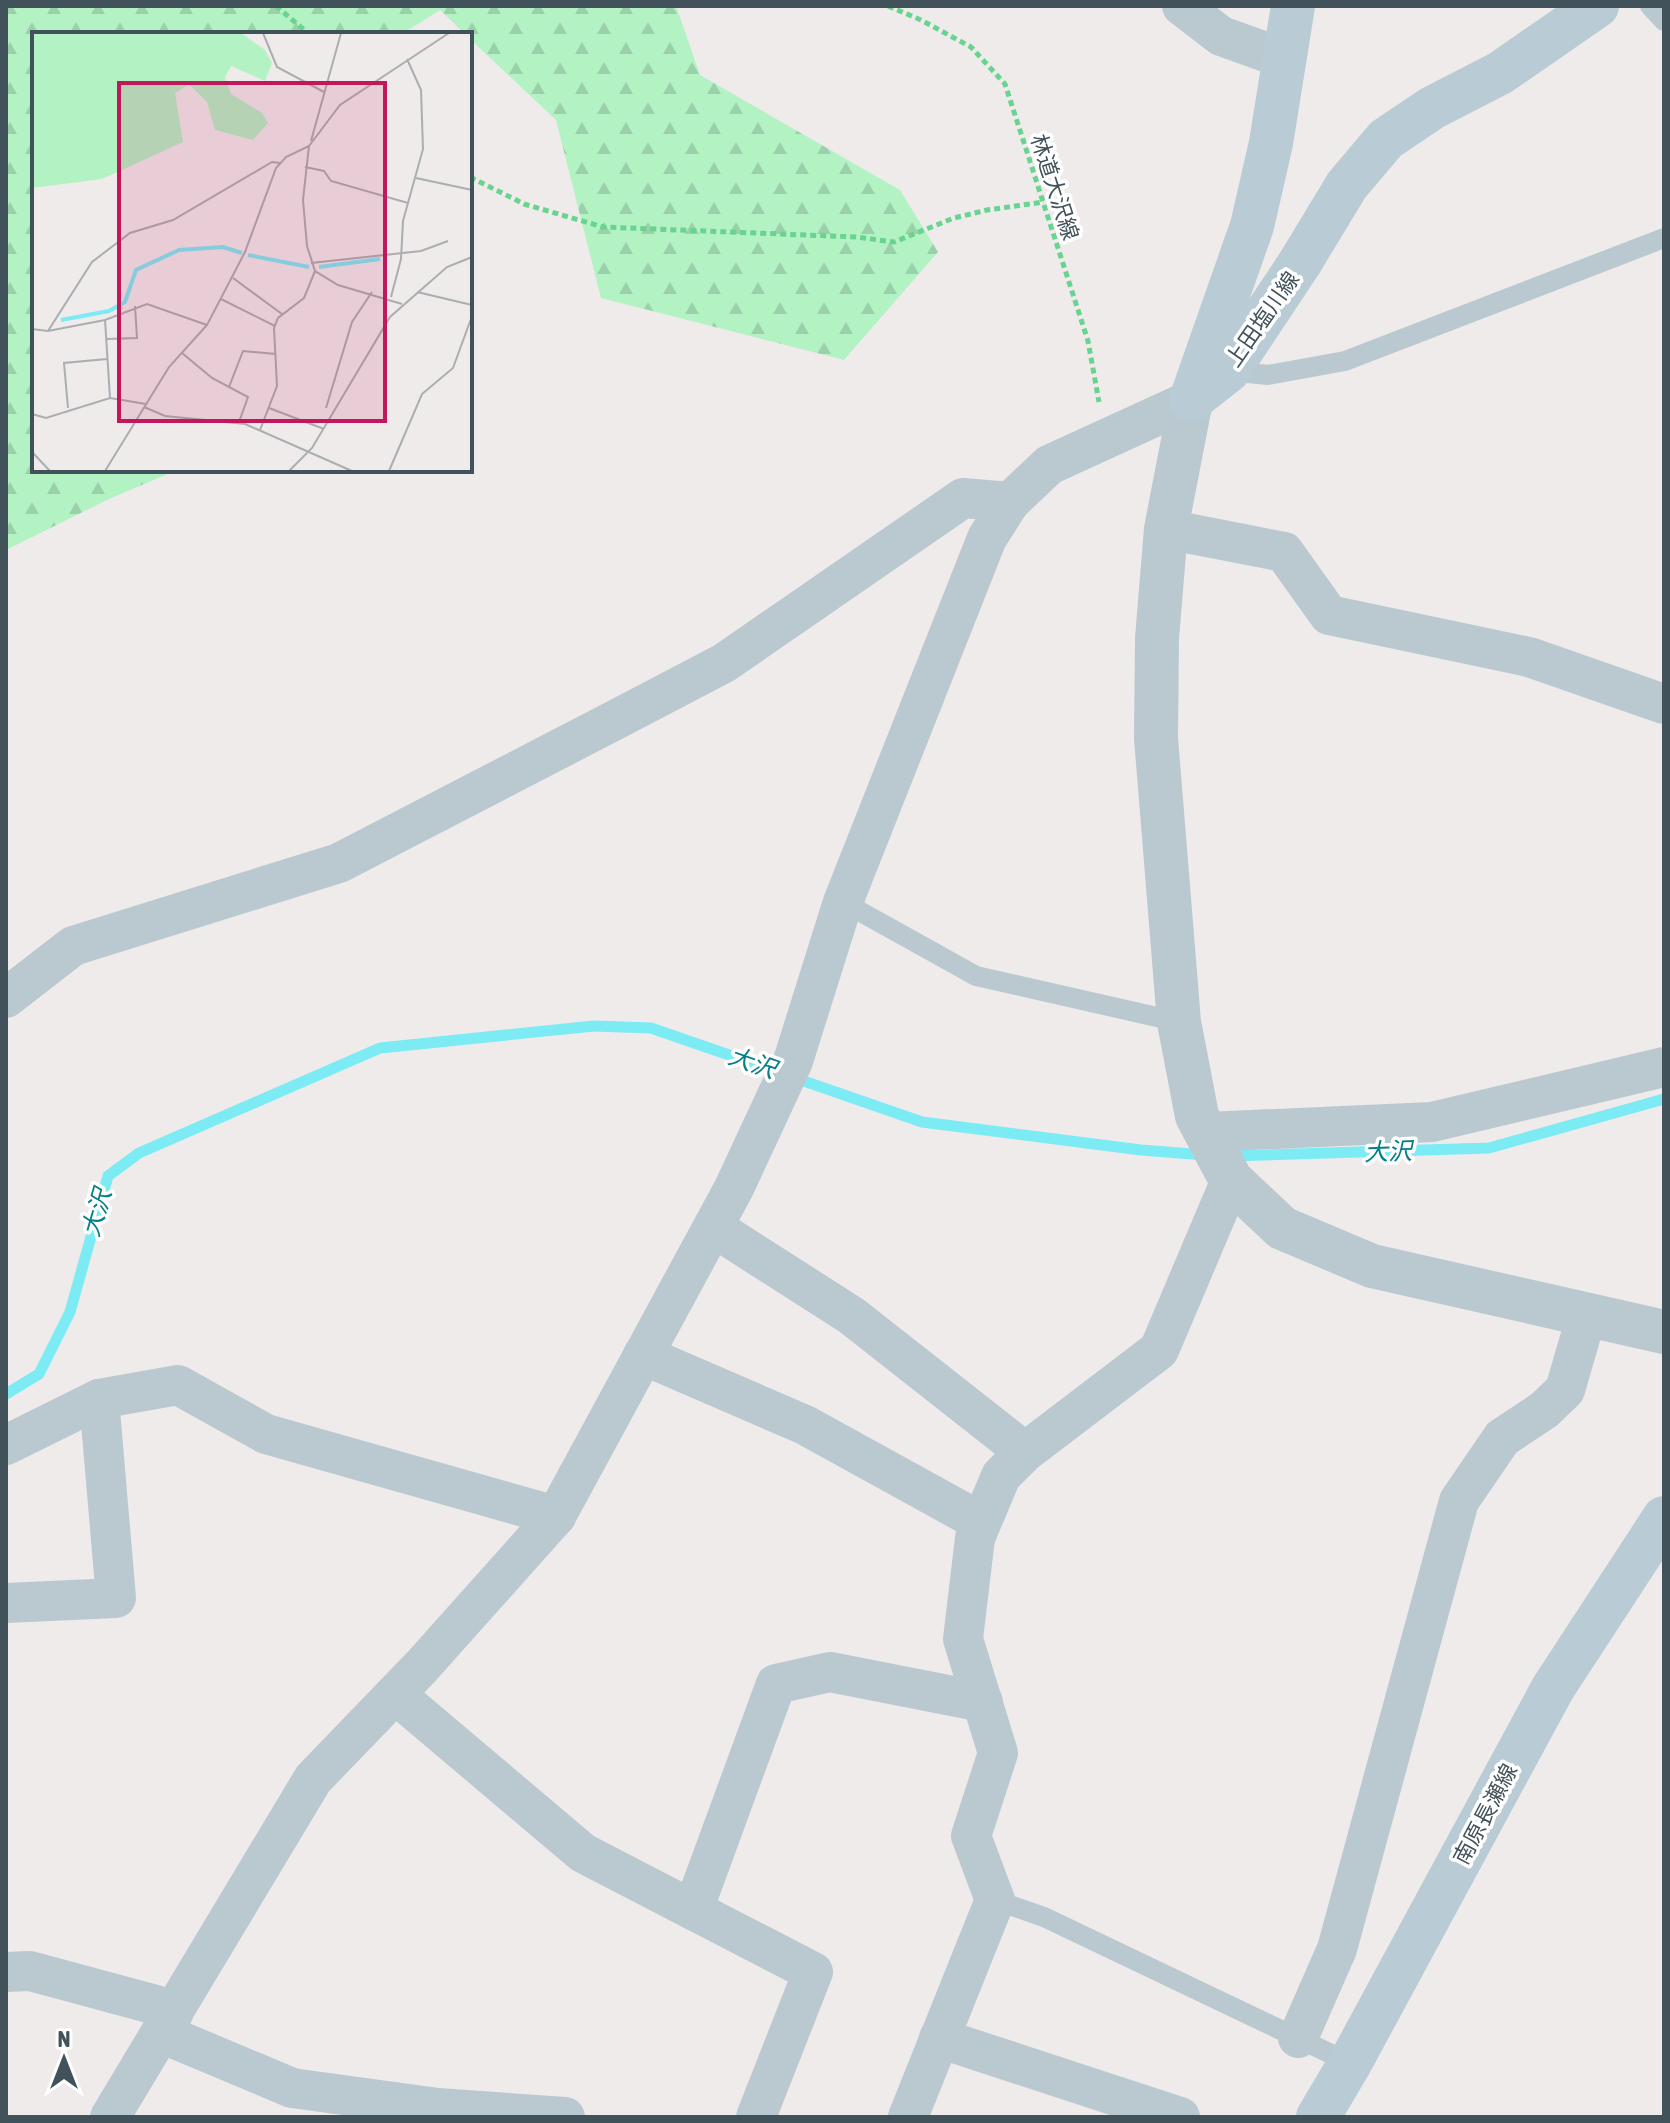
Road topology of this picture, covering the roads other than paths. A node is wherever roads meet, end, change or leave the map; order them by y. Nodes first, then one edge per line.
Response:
1 (1182, 6) edge
2 (1293, 6) edge
3 (1597, 6) edge
4 (1650, 6) edge
5 (1664, 21) edge
6 (1285, 59) junction
7 (1664, 238) edge
8 (1228, 371) junction
9 (1191, 400) junction
10 (1010, 502) junction
11 (1166, 529) junction
12 (1664, 704) edge
13 (843, 902) junction
14 (6, 998) edge
15 (1179, 1022) junction
16 (1664, 1067) edge
17 (1206, 1132) junction
18 (1231, 1180) junction
19 (713, 1227) junction
20 (1587, 1314) junction
21 (1664, 1332) edge
22 (643, 1355) junction
23 (99, 1399) junction
24 (6, 1445) edge
25 (1025, 1452) junction
26 (556, 1516) junction
27 (1664, 1518) edge
28 (981, 1522) junction
29 (6, 1603) edge
30 (395, 1694) junction
31 (983, 1702) junction
32 (995, 1900) junction
33 (693, 1910) junction
34 (6, 1972) edge
35 (167, 2023) junction
36 (939, 2038) junction
37 (1298, 2038) junction
38 (1350, 2063) junction
39 (437, 2112) edge
40 (110, 2117) edge
41 (565, 2117) edge
42 (756, 2117) edge
43 (908, 2117) edge
44 (1180, 2117) edge
45 (1318, 2117) edge

1 - 6 street
2 - 6 main road, 上田塩川線
3 - 8 main road, 上田塩川線
4 - 5 lane
6 - 9 main road, 上田塩川線
7 - 8 lane
8 - 9 main road, 上田塩川線
9 - 10 street
9 - 11 street
10 - 13 street
10 - 14 street
11 - 12 street
11 - 15 street
13 - 15 lane
13 - 19 street
15 - 17 street
16 - 17 street
17 - 18 street
18 - 20 street
18 - 25 street
19 - 22 street
19 - 25 street
20 - 21 street
20 - 37 street
22 - 26 street
22 - 28 street
23 - 24 street
23 - 26 street
23 - 29 street
25 - 28 street
26 - 30 street
27 - 38 main road, 南原長瀬線
28 - 31 street
30 - 33 street
30 - 35 street
31 - 32 street
31 - 33 street
32 - 36 street
32 - 37 lane
33 - 42 street
34 - 35 street
35 - 39 street
35 - 40 street
36 - 43 street
36 - 44 street
37 - 38 lane
38 - 45 main road, 南原長瀬線
39 - 41 street

